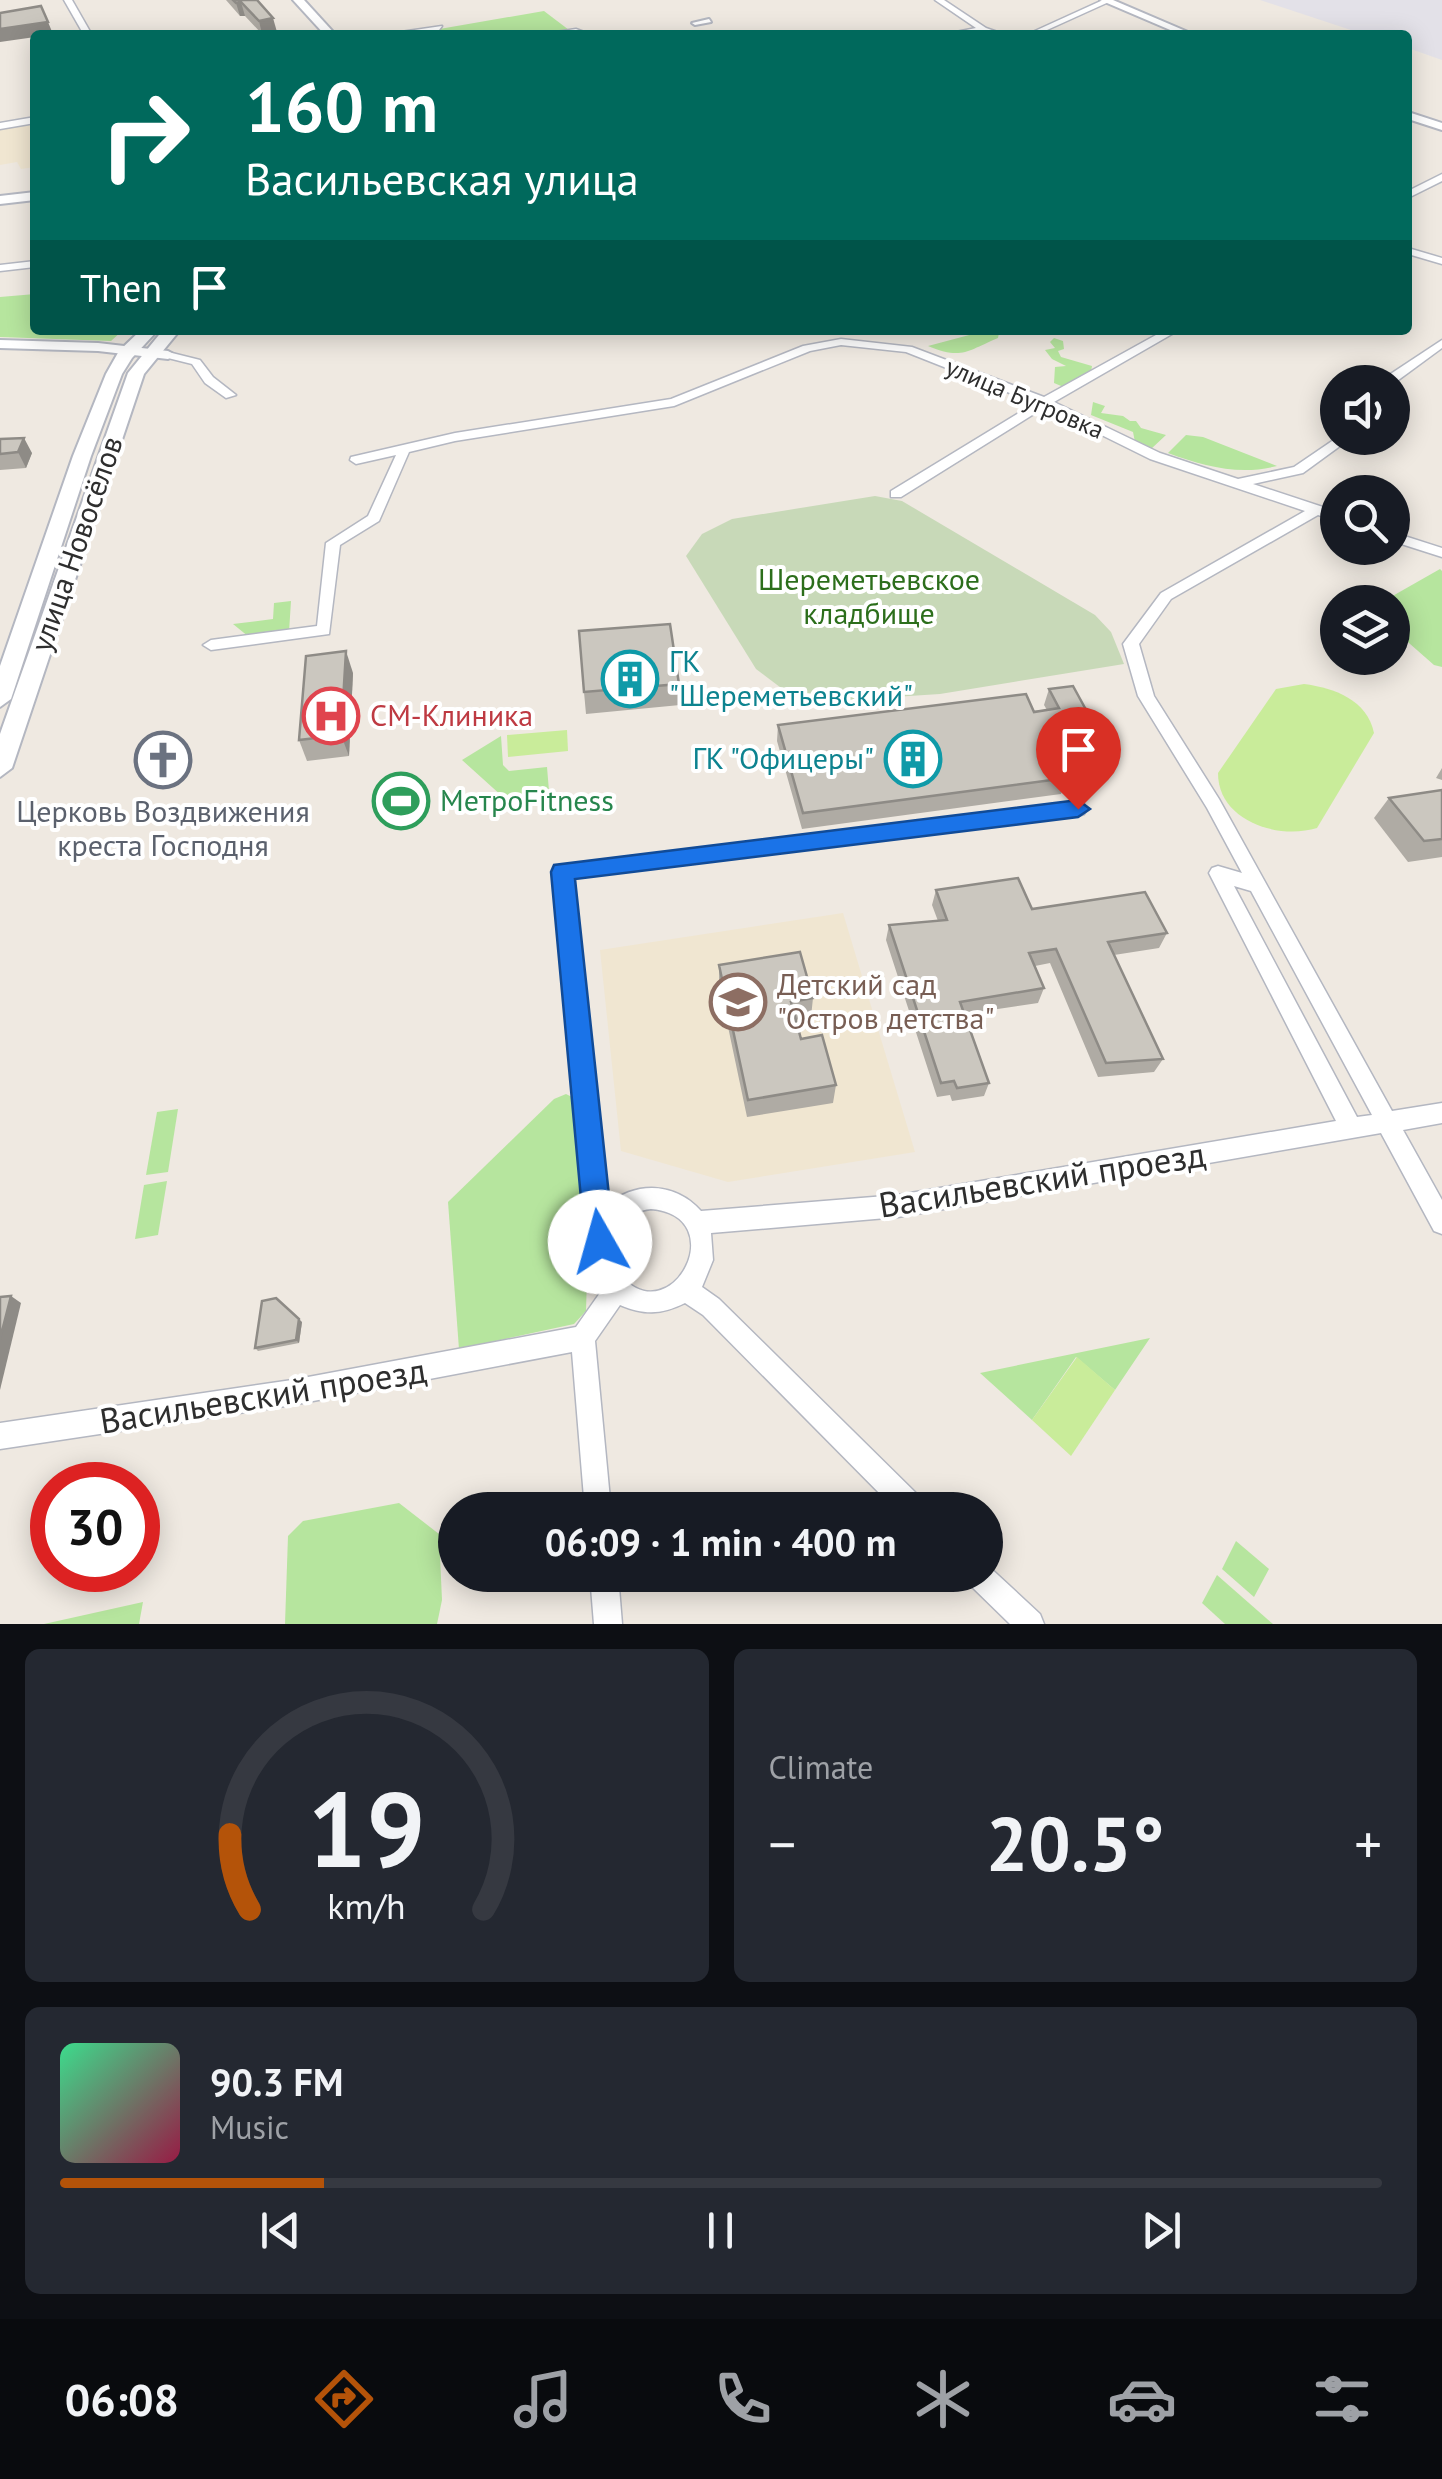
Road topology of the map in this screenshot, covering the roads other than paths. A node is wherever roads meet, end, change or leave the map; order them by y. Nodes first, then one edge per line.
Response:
1 (68, 0) edge
2 (298, 0) edge
3 (939, 0) edge
4 (1106, 0) edge
5 (287, 8) dead end
6 (709, 21) dead end
7 (695, 24) dead end
8 (969, 24) junction
9 (438, 28) dead end
10 (85, 30) edge
11 (307, 30) edge
12 (326, 30) edge
13 (425, 30) edge
14 (956, 30) edge
15 (985, 30) edge
16 (1041, 30) edge
17 (1177, 30) edge
18 (1412, 116) edge
19 (30, 121) edge
20 (0, 126) edge
21 (1442, 127) edge
22 (1442, 177) edge
23 (1412, 193) edge
24 (30, 197) edge
25 (0, 200) edge
26 (1412, 252) edge
27 (1442, 261) edge
28 (30, 265) edge
29 (0, 268) edge
30 (150, 335) edge
31 (167, 335) edge
32 (1164, 335) edge
33 (0, 344) edge
34 (1442, 344) edge
35 (149, 353) junction
36 (1410, 366) edge
37 (230, 394) dead end
38 (1045, 402) junction
39 (403, 453) dead end
40 (1320, 455) edge
41 (356, 460) dead end
42 (1236, 484) junction
43 (896, 494) dead end
44 (1316, 510) junction
45 (1320, 511) edge
46 (1410, 542) edge
47 (1442, 552) edge
48 (211, 645) dead end
49 (0, 699) edge
50 (0, 768) edge
51 (1078, 809) dead end
52 (1258, 886) junction
53 (1442, 1113) edge
54 (1385, 1124) junction
55 (1352, 1130) junction
56 (696, 1223) junction
57 (1442, 1223) edge
58 (600, 1242) junction
59 (684, 1289) junction
60 (616, 1291) junction
61 (583, 1338) junction
62 (0, 1436) edge
63 (596, 1492) edge
64 (897, 1492) edge
65 (605, 1592) edge
66 (997, 1592) edge
67 (608, 1624) edge
68 (1030, 1624) edge

1 - 10 street
2 - 12 main road
3 - 8 street
4 - 16 street
4 - 17 street
5 - 11 main road
6 - 7 street
8 - 14 street
8 - 15 street
9 - 13 street
18 - 21 street
19 - 20 street
22 - 23 street
24 - 25 street
26 - 27 street
28 - 29 street
30 - 35 main road, улица Новосёлов
31 - 35 main road, улица Новосёлов
32 - 38 street
33 - 35 street
34 - 36 street
35 - 37 street
35 - 49 main road, улица Новосёлов
35 - 50 main road, улица Новосёлов
38 - 41 street, улица Бугровка
38 - 42 street, улица Бугровка
38 - 43 street
39 - 48 street
40 - 42 street
42 - 44 street, улица Бугровка
44 - 45 street, улица Бугровка
44 - 52 street
46 - 47 street
51 - 58 street
52 - 54 street
52 - 55 street
53 - 54 street, Васильевский проезд
54 - 55 street, Васильевский проезд
54 - 57 street
55 - 56 street, Васильевский проезд
56 - 58 street
56 - 59 street
58 - 60 street
59 - 60 street
59 - 64 street
60 - 61 street
61 - 62 street, Васильевский проезд
61 - 63 street
65 - 67 street
66 - 68 street

